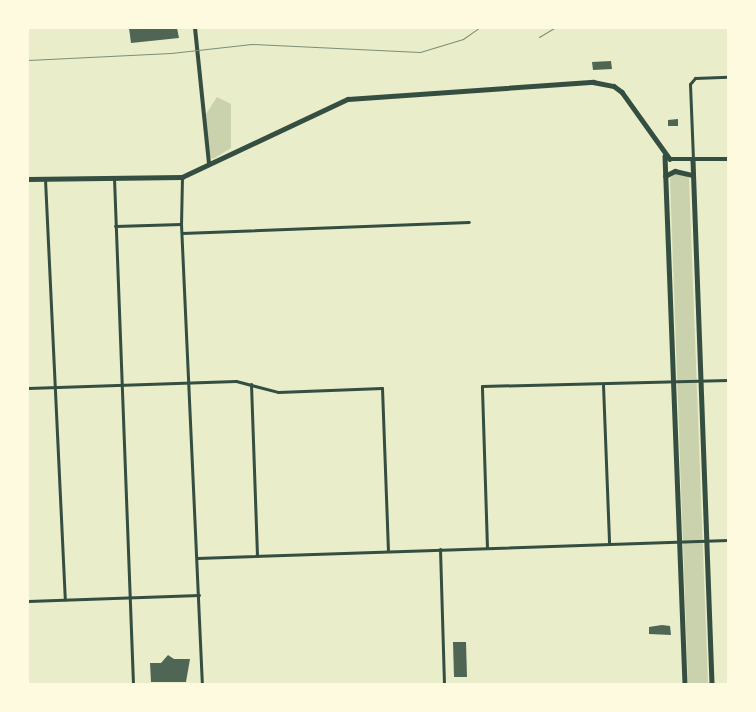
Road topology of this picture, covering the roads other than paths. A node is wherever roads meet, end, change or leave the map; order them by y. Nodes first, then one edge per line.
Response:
1 (195, 28) edge
2 (728, 77) edge
3 (665, 156) junction
4 (728, 159) edge
5 (693, 160) junction
6 (209, 164) junction
7 (693, 175) junction
8 (665, 176) junction
9 (182, 177) junction
10 (114, 178) junction
11 (45, 179) junction
12 (28, 180) edge
13 (469, 222) dead end
14 (181, 224) junction
15 (115, 226) junction
16 (182, 234) junction
17 (728, 380) edge
18 (700, 381) junction
19 (189, 382) junction
20 (673, 383) junction
21 (121, 384) junction
22 (251, 384) junction
23 (603, 385) junction
24 (55, 387) junction
25 (28, 388) edge
26 (706, 540) junction
27 (728, 540) edge
28 (679, 541) junction
29 (609, 544) junction
30 (487, 548) junction
31 (440, 550) junction
32 (388, 551) junction
33 (257, 556) junction
34 (197, 558) junction
35 (199, 595) junction
36 (129, 598) junction
37 (65, 600) junction
38 (28, 601) edge
39 (133, 684) edge
40 (202, 684) edge
41 (444, 684) edge
42 (685, 684) edge
43 (712, 684) edge

1 - 6 street
2 - 5 street
3 - 5 main road
3 - 6 main road
3 - 8 main road
4 - 5 main road
5 - 7 main road
6 - 9 main road
7 - 8 main road
7 - 18 main road
8 - 20 main road
9 - 10 main road
9 - 14 street
10 - 11 main road
10 - 15 street
11 - 12 main road
11 - 24 street
13 - 16 street
14 - 15 street
14 - 16 street
15 - 21 street
16 - 19 street
17 - 18 street
18 - 20 street
18 - 26 main road
19 - 21 street
19 - 22 street
19 - 34 street
20 - 23 street
20 - 28 main road
21 - 24 street
21 - 36 street
22 - 32 street
22 - 33 street
23 - 29 street
23 - 30 street
24 - 25 street
24 - 37 street
26 - 27 street
26 - 28 street
26 - 43 main road
28 - 29 street
28 - 42 main road
29 - 30 street
30 - 31 street
31 - 32 street
31 - 41 street
32 - 33 street
33 - 34 street
34 - 35 street
35 - 36 street
35 - 40 street
36 - 37 street
36 - 39 street
37 - 38 street

